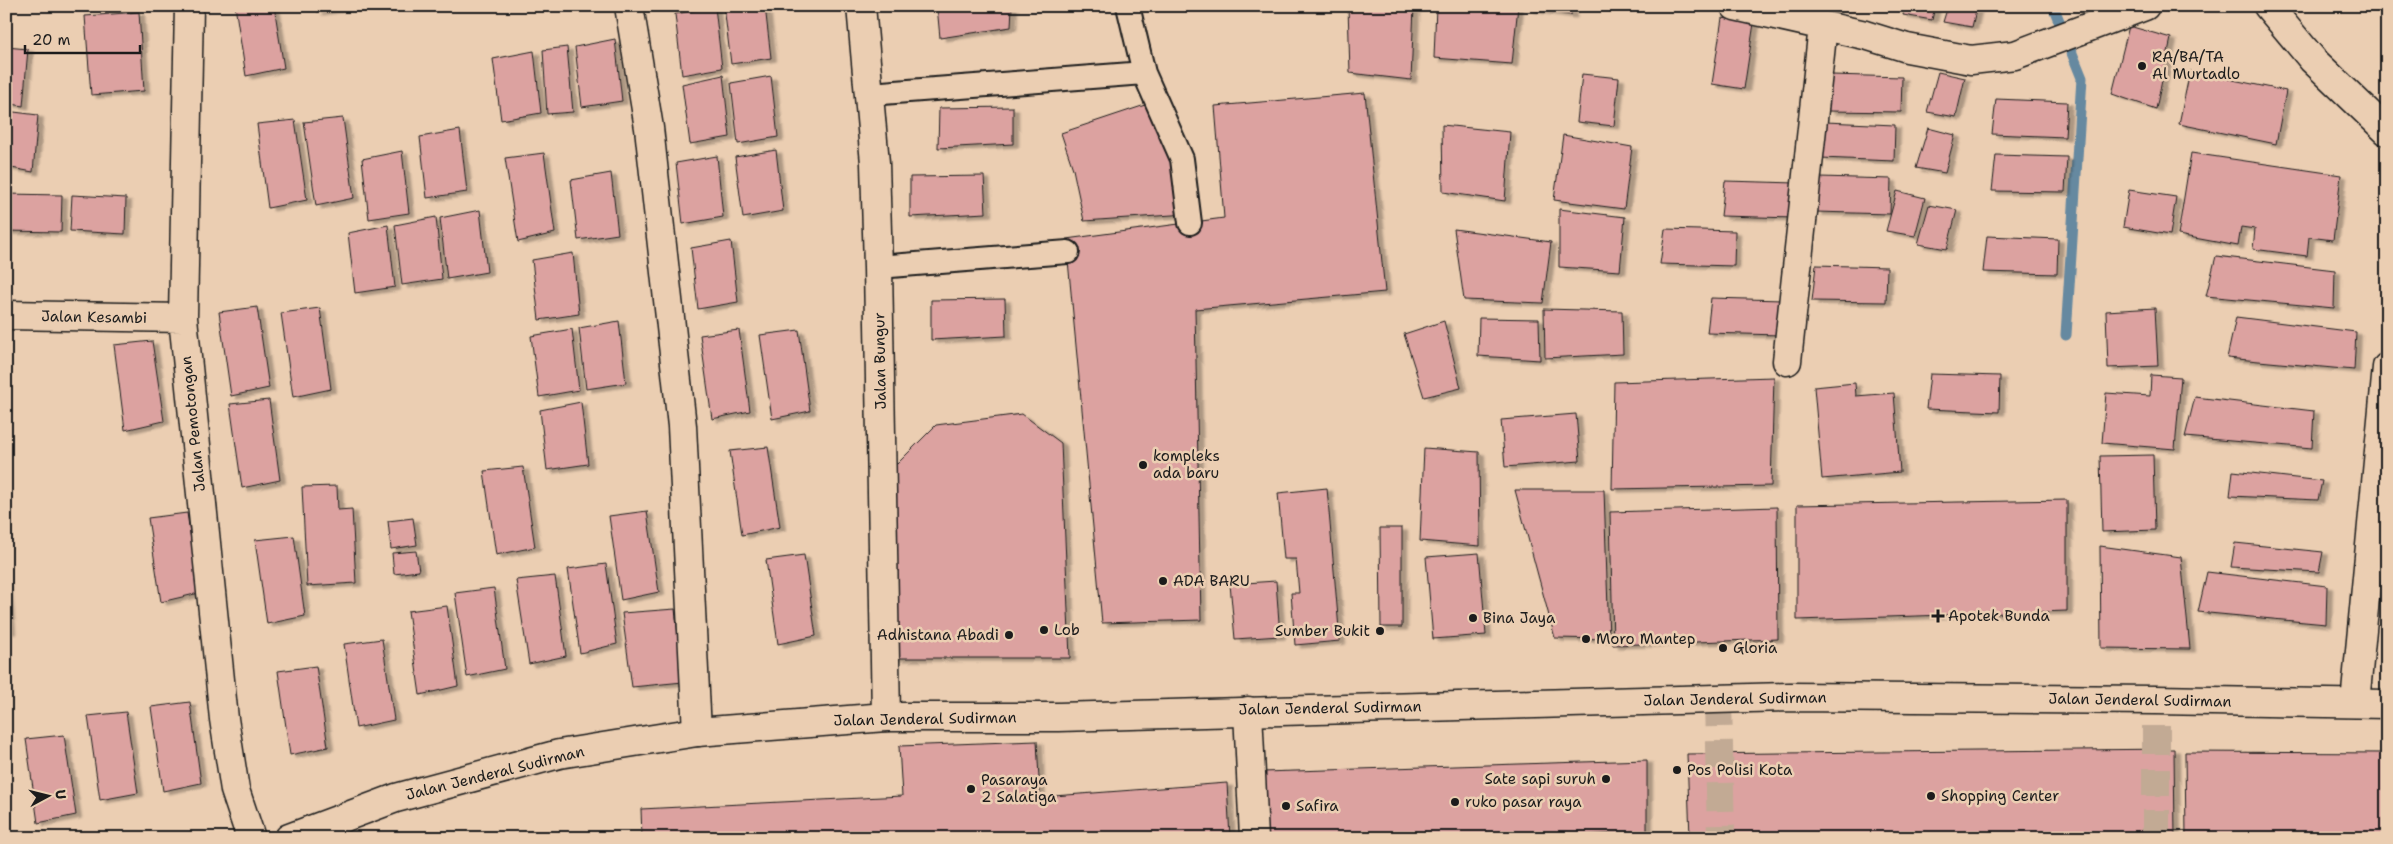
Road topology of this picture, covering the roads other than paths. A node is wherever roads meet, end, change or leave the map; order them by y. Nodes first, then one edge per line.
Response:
1 (189, 6) edge
2 (629, 6) edge
3 (861, 6) edge
4 (1128, 6) edge
5 (1735, 6) edge
6 (2144, 6) edge
7 (2268, 6) edge
8 (1823, 26) junction
9 (1144, 73) junction
10 (869, 94) junction
11 (2387, 132) edge
12 (1190, 223) dead end
13 (1068, 252) dead end
14 (878, 267) junction
15 (6, 315) edge
16 (183, 318) junction
17 (1788, 361) dead end
18 (2387, 367) edge
19 (2355, 703) junction
20 (2387, 704) edge
21 (1248, 710) junction
22 (886, 717) junction
23 (696, 732) junction
24 (251, 838) edge
25 (289, 838) edge
26 (1254, 838) edge

1 - 16 street, Jalan Pemotongan
2 - 23 street
3 - 10 street, Jalan Bungur
4 - 9 lane
5 - 8 street
6 - 8 street
7 - 11 street
8 - 17 street
9 - 10 lane
9 - 12 lane
10 - 14 street, Jalan Bungur
13 - 14 lane
14 - 22 street, Jalan Bungur
15 - 16 street, Jalan Kesambi
16 - 24 street, Jalan Pemotongan
18 - 19 street
19 - 20 street, Jalan Jenderal Sudirman
19 - 21 street, Jalan Jenderal Sudirman
21 - 22 street, Jalan Jenderal Sudirman
21 - 26 street
22 - 23 street, Jalan Jenderal Sudirman
23 - 25 street, Jalan Jenderal Sudirman

